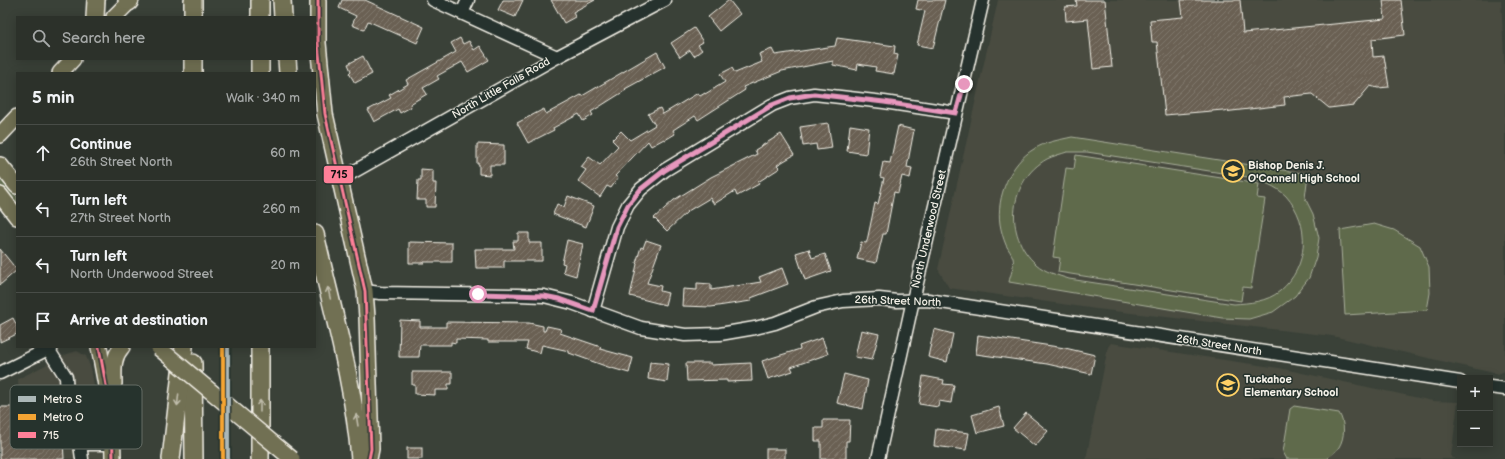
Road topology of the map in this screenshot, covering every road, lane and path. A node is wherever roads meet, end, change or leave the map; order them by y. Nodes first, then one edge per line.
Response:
1 (96, 0) edge
2 (260, 0) edge
3 (282, 0) edge
4 (318, 0) edge
5 (433, 0) edge
6 (468, 0) edge
7 (664, 0) edge
8 (983, 0) edge
9 (129, 1) edge
10 (462, 13) junction
11 (95, 16) edge
12 (115, 16) edge
13 (260, 16) edge
14 (283, 16) edge
15 (557, 56) junction
16 (72, 60) edge
17 (193, 60) edge
18 (260, 60) edge
19 (287, 60) edge
20 (61, 72) edge
21 (193, 72) edge
22 (260, 72) edge
23 (288, 72) edge
24 (956, 113) junction
25 (16, 118) edge
26 (0, 134) edge
27 (0, 165) edge
28 (339, 180) junction
29 (16, 185) edge
30 (0, 195) edge
31 (16, 215) edge
32 (316, 238) edge
33 (365, 292) junction
34 (913, 300) junction
35 (593, 311) junction
36 (50, 348) edge
37 (99, 348) edge
38 (121, 348) edge
39 (159, 348) edge
40 (184, 348) edge
41 (193, 348) edge
42 (260, 348) edge
43 (0, 373) edge
44 (1457, 382) edge
45 (66, 385) edge
46 (106, 385) edge
47 (114, 385) edge
48 (1493, 387) edge
49 (1505, 389) edge
50 (81, 449) edge
51 (101, 449) edge
52 (113, 452) edge
53 (82, 459) edge
54 (171, 459) edge
55 (194, 459) edge
56 (260, 459) edge
57 (292, 459) edge
58 (360, 459) edge
59 (369, 459) edge
60 (878, 459) edge

1 - 11 highway
2 - 13 highway
3 - 14 highway
4 - 28 main road
5 - 10 street
6 - 10 street
7 - 15 street, North Little Falls Road
8 - 24 street, North Underwood Street
9 - 12 main road
10 - 15 street
15 - 28 street, North Little Falls Road
16 - 20 main road
17 - 21 highway
18 - 22 highway
19 - 23 highway
24 - 34 street, North Underwood Street
24 - 35 street
25 - 26 main road
27 - 29 main road
28 - 33 main road
30 - 31 main road
58 -> 32 highway
33 - 35 street, 26th Street North
33 - 59 main road
34 - 35 street, 26th Street North
34 - 44 street, 26th Street North
34 - 60 street, North Underwood Street
36 - 43 street
36 - 45 street
37 - 46 main road
38 - 47 main road
39 - 57 main road, bridge
40 -> 54 highway
41 - 55 highway
56 -> 42 highway
48 - 49 street
50 - 53 street
51 - 52 street

